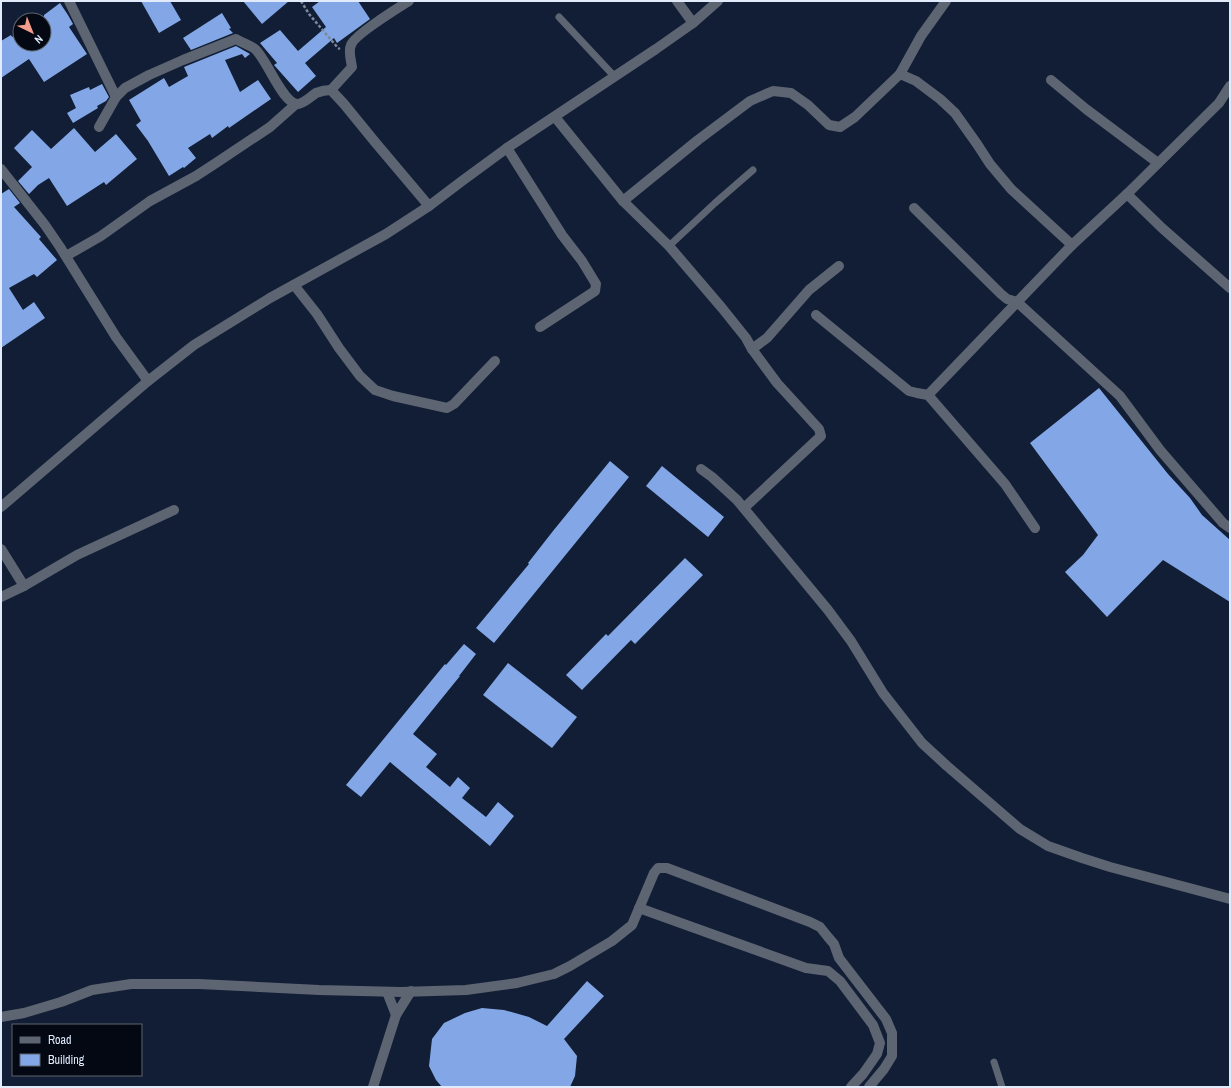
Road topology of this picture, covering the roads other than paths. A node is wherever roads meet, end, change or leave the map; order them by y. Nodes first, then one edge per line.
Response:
1 (70, 1) edge
2 (409, 1) edge
3 (677, 1) edge
4 (718, 1) edge
5 (946, 1) edge
6 (559, 17) dead end
7 (693, 23) junction
8 (900, 74) junction
9 (614, 76) junction
10 (1051, 80) dead end
11 (1230, 86) edge
12 (331, 90) junction
13 (116, 97) junction
14 (296, 104) junction
15 (555, 117) junction
16 (99, 126) dead end
17 (507, 148) junction
18 (1158, 163) junction
19 (1, 170) edge
20 (753, 170) dead end
21 (1127, 194) junction
22 (623, 201) junction
23 (430, 206) junction
24 (914, 208) dead end
25 (1072, 245) junction
26 (669, 246) junction
27 (66, 256) junction
28 (839, 266) dead end
29 (294, 285) junction
30 (1230, 288) edge
31 (1017, 302) junction
32 (816, 315) dead end
33 (540, 327) dead end
34 (752, 350) junction
35 (495, 361) dead end
36 (148, 381) junction
37 (928, 395) junction
38 (700, 469) dead end
39 (1, 508) edge
40 (744, 508) junction
41 (174, 510) dead end
42 (1035, 528) dead end
43 (1230, 528) edge
44 (1, 549) edge
45 (24, 586) junction
46 (1, 597) edge
47 (1230, 899) edge
48 (639, 908) junction
49 (412, 991) junction
50 (387, 992) junction
51 (396, 1015) junction
52 (1, 1017) edge
53 (994, 1062) dead end
54 (373, 1087) edge
55 (851, 1087) edge
56 (869, 1087) edge
57 (1002, 1087) edge

1 - 13 street
2 - 12 street
3 - 7 street
4 - 7 street
5 - 8 street
6 - 9 lane
7 - 9 street
8 - 22 street
8 - 25 street
9 - 15 street
10 - 18 street
11 - 18 street
12 - 14 street
12 - 23 street
13 - 14 street
13 - 16 street
14 - 27 street
15 - 17 street
15 - 22 street
17 - 23 street
17 - 33 street
18 - 21 street
19 - 27 street
20 - 26 lane
21 - 25 street
21 - 30 street
22 - 26 street
23 - 29 street
24 - 31 street
25 - 31 street
26 - 34 street
27 - 36 street
28 - 34 street
29 - 35 street
29 - 36 street
31 - 37 street
31 - 43 street
32 - 37 street
34 - 40 street
36 - 39 street
37 - 42 street
38 - 40 street
40 - 47 street
41 - 45 street
44 - 45 street
45 - 46 street
48 - 49 street
48 - 55 street
48 - 56 street
49 - 50 street
49 - 51 street
50 - 51 street
50 - 52 street
51 - 54 street
53 - 57 lane

